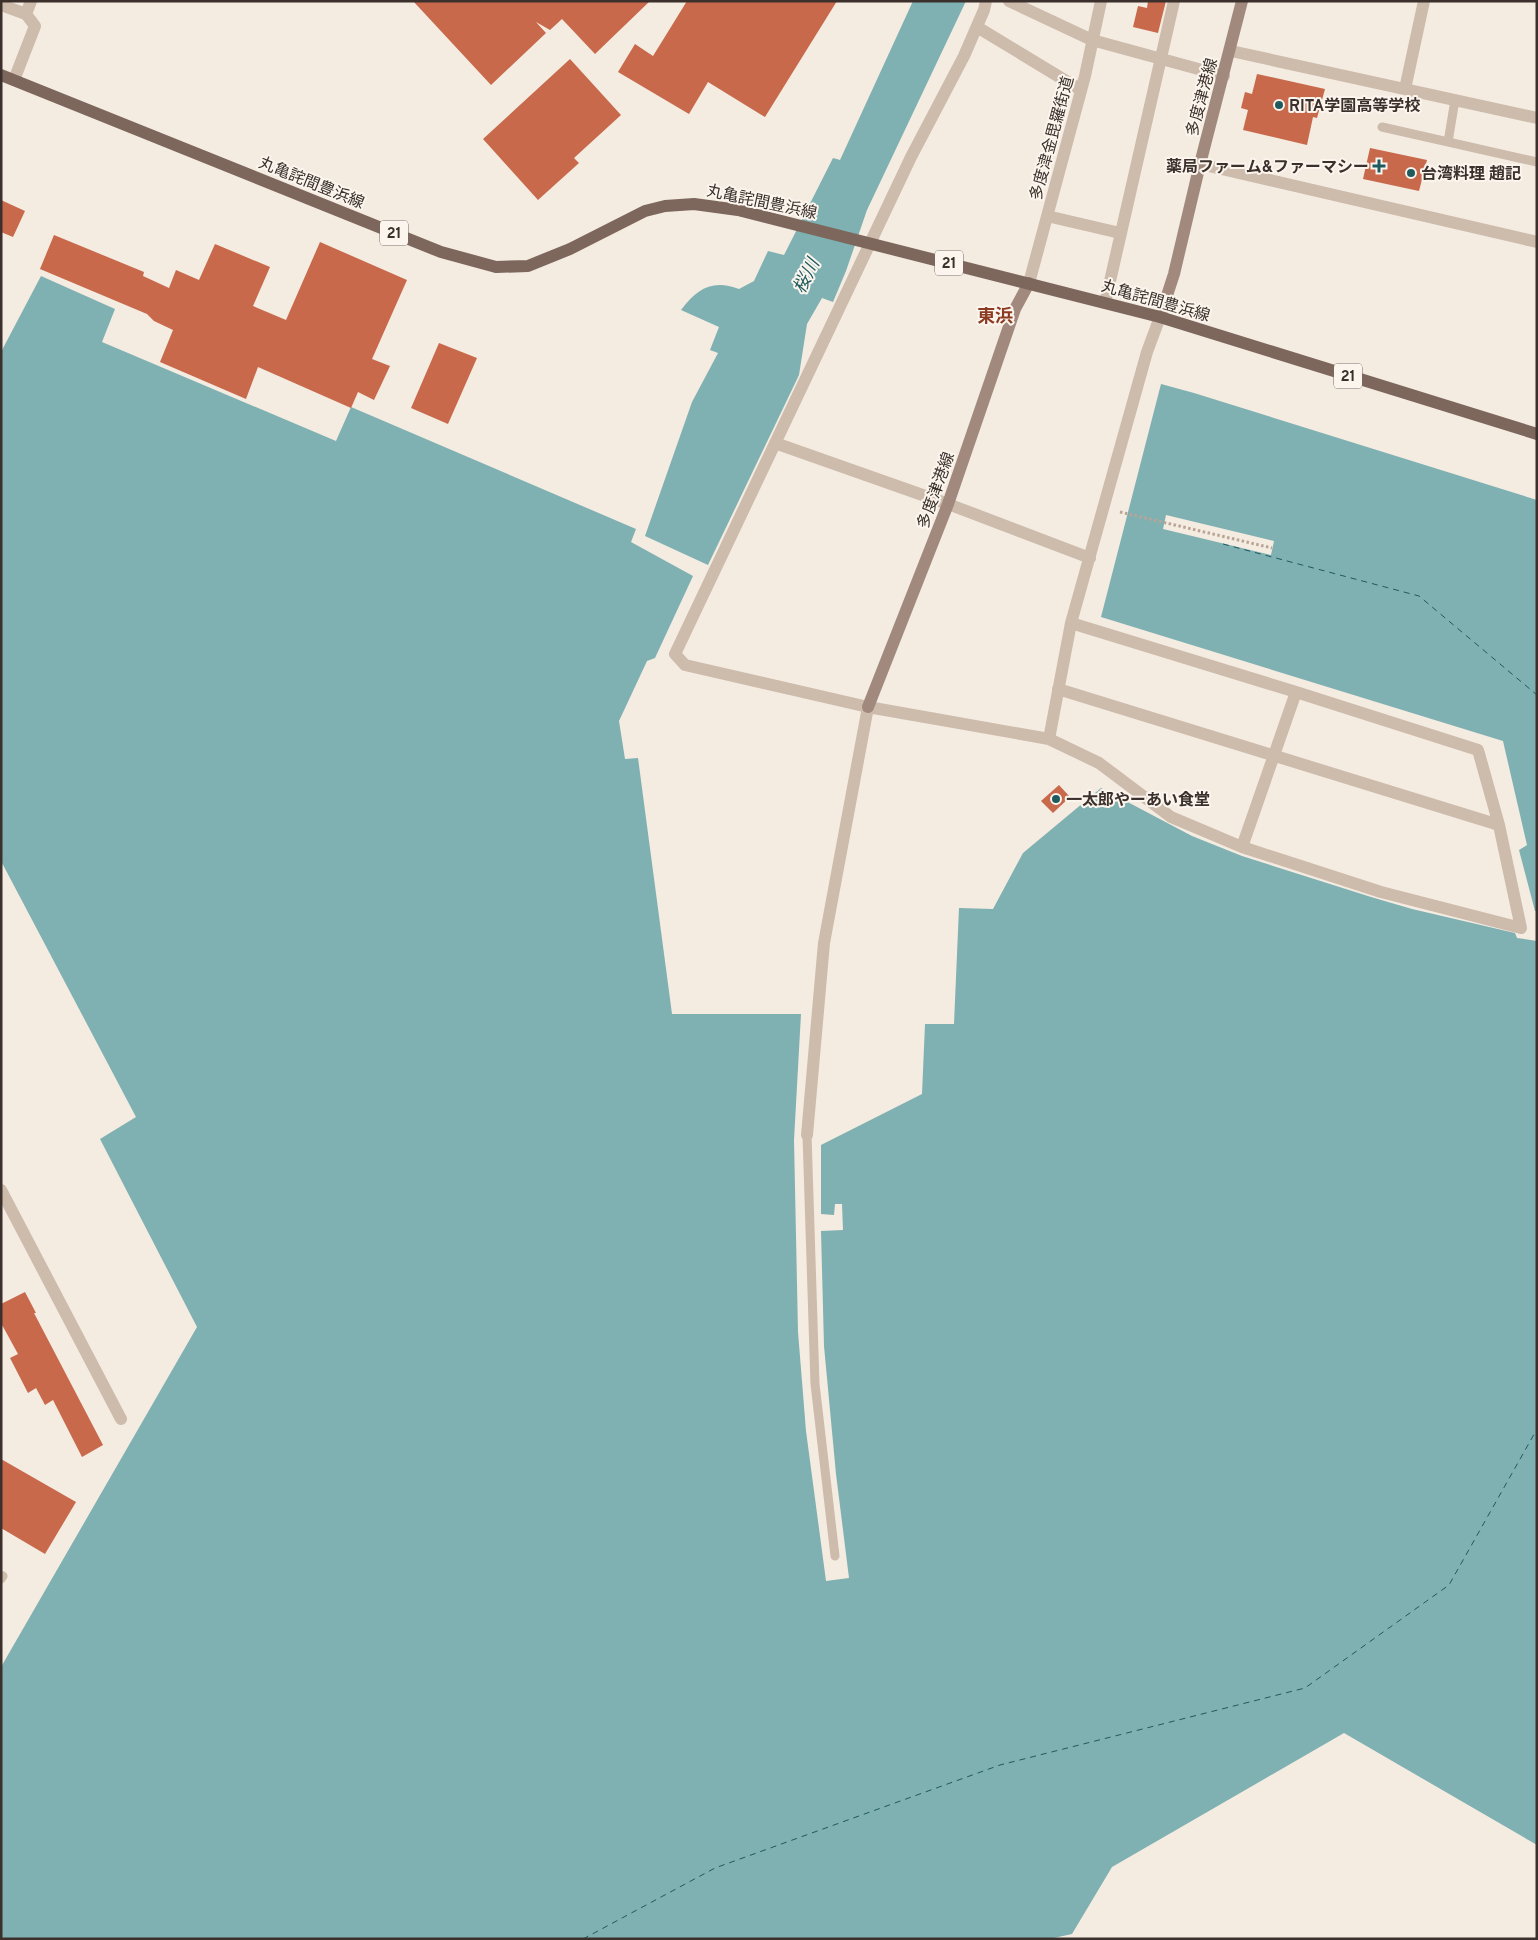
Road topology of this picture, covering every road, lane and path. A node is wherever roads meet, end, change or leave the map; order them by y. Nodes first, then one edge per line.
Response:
1 (31, 1) edge
2 (986, 1) edge
3 (1009, 1) edge
4 (1101, 1) edge
5 (1174, 1) edge
6 (1242, 1) edge
7 (1424, 1) edge
8 (1, 5) edge
9 (26, 14) junction
10 (977, 27) junction
11 (1092, 40) junction
12 (1230, 51) junction
13 (1160, 58) junction
14 (1, 75) edge
15 (1224, 76) junction
16 (14, 80) junction
17 (1405, 89) junction
18 (1081, 90) junction
19 (1455, 100) junction
20 (1537, 118) edge
21 (1382, 127) dead end
22 (1448, 142) junction
23 (1537, 162) edge
24 (1200, 164) junction
25 (1047, 216) junction
26 (1120, 233) junction
27 (1537, 242) edge
28 (869, 244) junction
29 (1029, 283) junction
30 (1105, 303) junction
31 (1160, 317) junction
32 (1537, 434) edge
33 (775, 443) junction
34 (948, 504) junction
35 (1120, 512) dead end
36 (1272, 548) dead end
37 (1090, 558) junction
38 (1070, 623) junction
39 (1058, 689) junction
40 (1296, 692) junction
41 (868, 707) junction
42 (1049, 739) junction
43 (1273, 755) junction
44 (1498, 825) junction
45 (1242, 847) junction
46 (807, 1135) joint
47 (1, 1190) edge
48 (121, 1419) dead end
49 (835, 1556) dead end
50 (1, 1575) edge
51 (1, 1579) edge

1 - 9 street
2 - 10 street
3 - 11 street
4 - 11 street, 多度津金毘羅街道
5 - 13 street
6 - 12 main road, 多度津港線
7 - 17 street
8 - 9 street
9 - 16 street
10 - 18 street
10 - 28 street
11 - 13 street
11 - 18 street, 多度津金毘羅街道
12 - 15 main road, 多度津港線
12 - 17 street
13 - 15 street
13 - 26 street
14 - 16 main road, 丸亀詫間豊浜線 / 21
15 - 24 main road, 多度津港線
16 - 28 main road, 丸亀詫間豊浜線 / 21
17 - 19 street
18 - 25 street, 多度津金毘羅街道
19 - 20 street
19 - 22 lane
21 - 22 lane
22 - 23 lane
24 - 27 street
24 - 31 main road, 多度津港線
25 - 26 street
25 - 29 street, 多度津金毘羅街道
26 - 30 street
28 - 29 main road, 丸亀詫間豊浜線 / 21
28 - 33 street
29 - 30 main road, 丸亀詫間豊浜線 / 21
29 - 34 main road, 多度津港線
30 - 31 main road, 丸亀詫間豊浜線 / 21
31 - 32 main road, 丸亀詫間豊浜線 / 21
31 - 37 street
33 - 34 street
33 - 41 street
34 - 37 street
34 - 41 main road, 多度津港線
35 - 36 path
37 - 38 street
38 - 39 street
38 - 40 street
39 - 42 street
39 - 43 street
40 - 43 street
40 - 44 street
41 - 42 street
41 - 46 street
42 - 45 street
43 - 44 street
43 - 45 street
44 - 45 street
46 - 49 lane
47 - 48 street
50 - 51 lane

